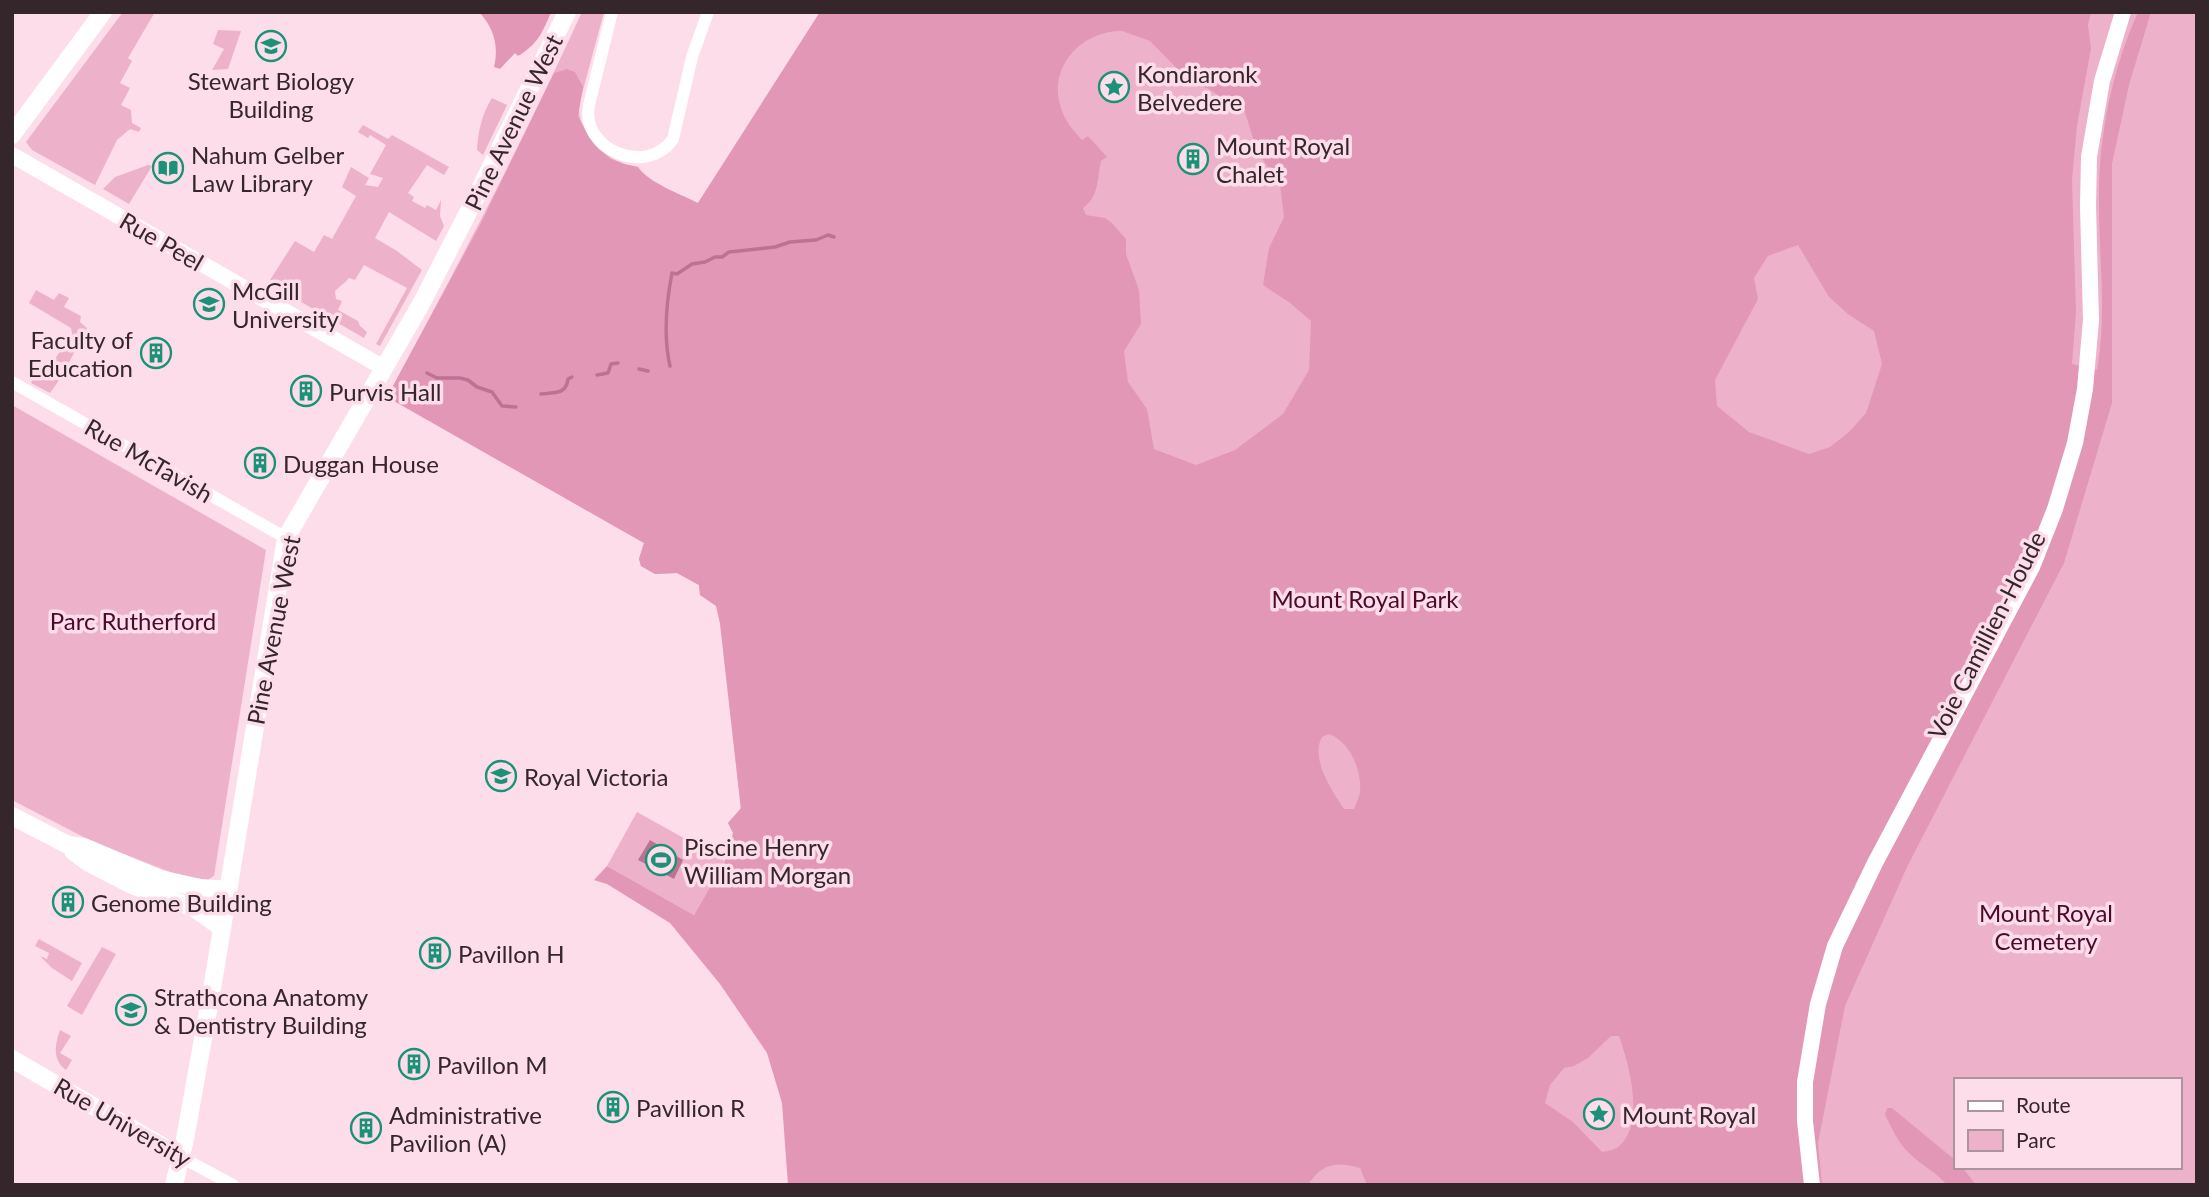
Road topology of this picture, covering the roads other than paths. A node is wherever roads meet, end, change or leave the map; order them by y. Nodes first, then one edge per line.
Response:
1 (103, 12) edge
2 (567, 12) edge
3 (612, 12) edge
4 (708, 12) edge
5 (2120, 19) edge
6 (12, 135) edge
7 (12, 155) edge
8 (384, 368) junction
9 (12, 382) edge
10 (286, 538) junction
11 (12, 816) edge
12 (68, 845) junction
13 (228, 890) junction
14 (222, 928) junction
15 (12, 1059) edge
16 (181, 1157) junction
17 (174, 1185) edge
18 (233, 1185) edge
19 (1805, 1185) edge
20 (1812, 1185) edge

1 - 6 main road
2 - 8 main road, Pine Avenue West
3 - 4 street
5 - 19 street, Voie Camillien-Houde
5 - 20 street, Voie Camillien-Houde
7 - 8 street, Rue Peel
8 - 10 main road, Pine Avenue West
9 - 10 street, Rue McTavish
10 - 13 main road, Pine Avenue West
11 - 12 main road
12 - 13 main road
12 - 14 main road
13 - 14 main road, Pine Avenue West
14 - 16 main road, Pine Avenue West
15 - 16 main road, Rue University
16 - 17 main road, Pine Avenue West
16 - 18 street, Rue University

